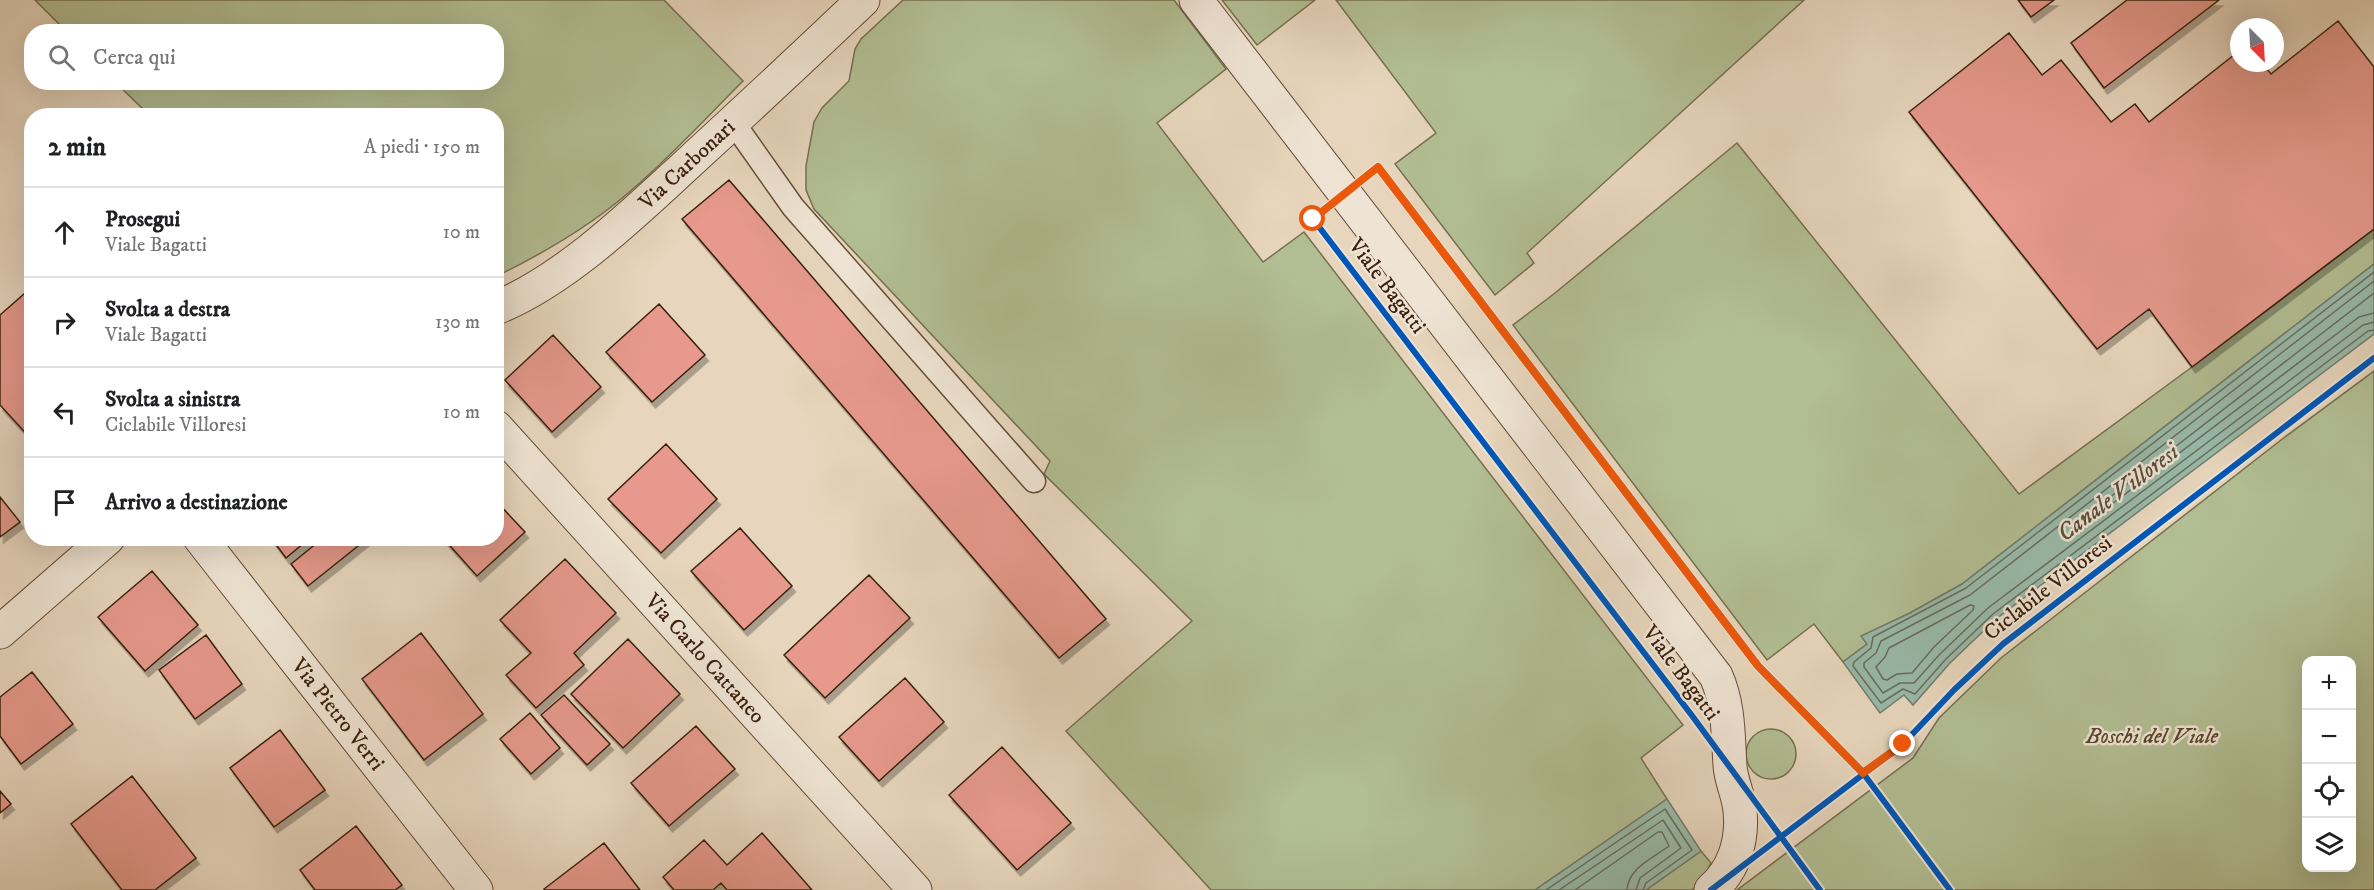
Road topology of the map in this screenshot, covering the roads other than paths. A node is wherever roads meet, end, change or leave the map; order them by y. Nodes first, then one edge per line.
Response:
1 (863, 0) edge
2 (1196, 0) edge
3 (733, 122) junction
4 (504, 305) edge
5 (504, 436) edge
6 (1034, 481) dead end
7 (99, 546) edge
8 (206, 546) edge
9 (0, 632) edge
10 (476, 890) edge
11 (915, 890) edge
12 (1712, 890) edge

1 - 3 street, Via Carbonari
2 - 12 street, Viale Bagatti
3 - 4 street, Via Carbonari
3 - 6 lane
5 - 11 street, Via Carlo Cattaneo
7 - 9 street
8 - 10 street, Via Pietro Verri

